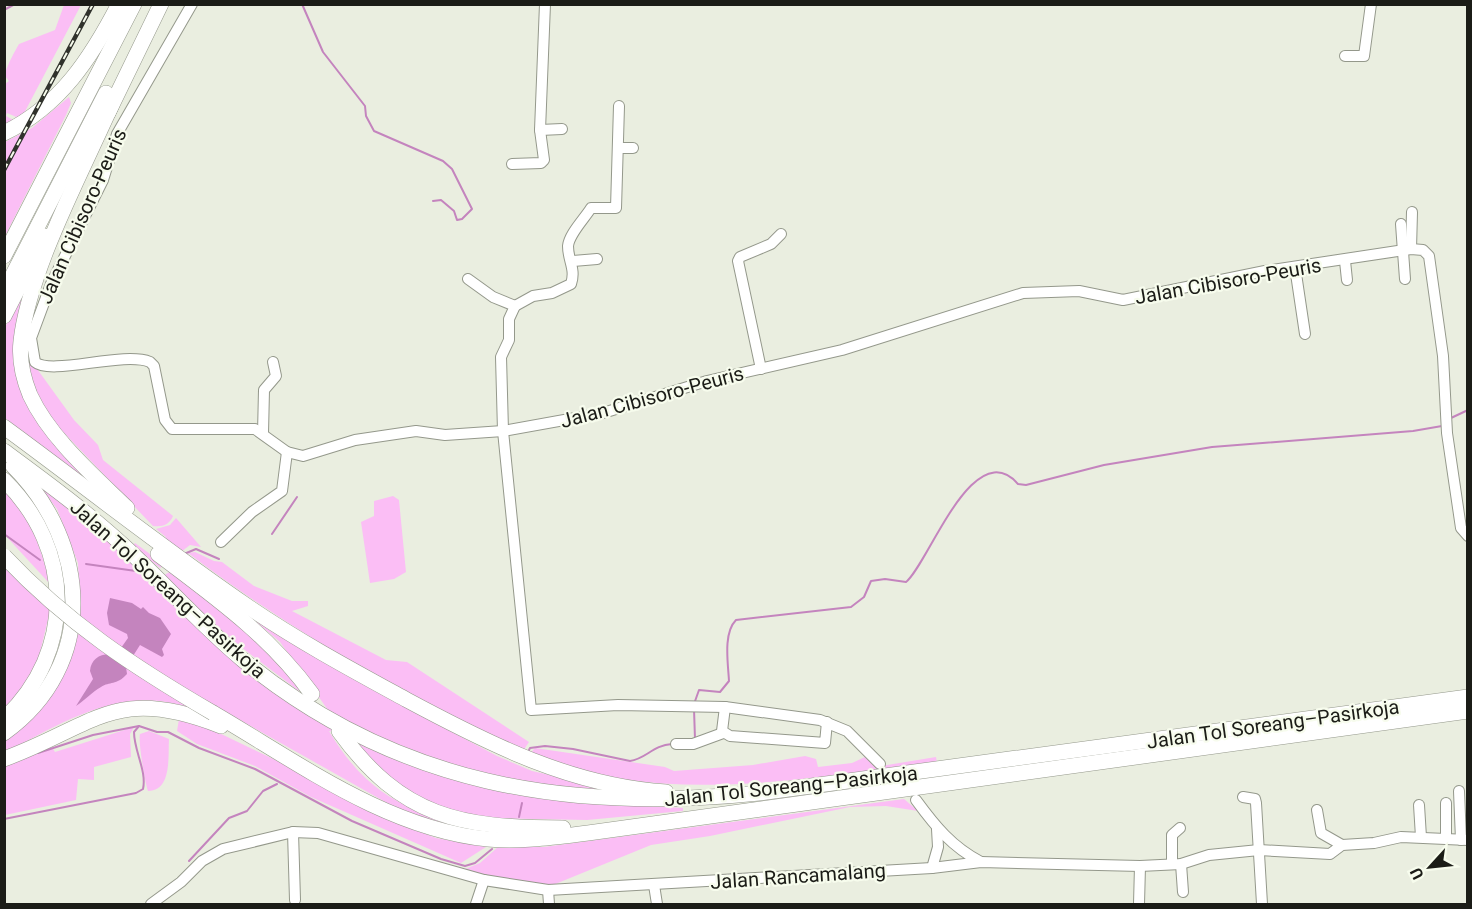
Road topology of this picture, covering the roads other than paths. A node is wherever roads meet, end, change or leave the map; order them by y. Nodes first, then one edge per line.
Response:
1 (119, 4) edge
2 (134, 4) edge
3 (151, 4) edge
4 (161, 4) edge
5 (192, 4) edge
6 (538, 4) edge
7 (1371, 4) edge
8 (544, 5) edge
9 (1345, 56) dead end
10 (541, 62) junction
11 (554, 65) dead end
12 (112, 104) junction
13 (619, 106) dead end
14 (562, 129) dead end
15 (540, 130) junction
16 (4, 133) edge
17 (619, 148) junction
18 (633, 148) dead end
19 (512, 165) dead end
20 (1412, 213) dead end
21 (1401, 225) dead end
22 (781, 234) dead end
23 (1407, 250) junction
24 (4, 256) edge
25 (597, 259) dead end
26 (573, 261) junction
27 (1345, 261) junction
28 (1295, 267) junction
29 (468, 279) dead end
30 (1405, 279) dead end
31 (1347, 280) dead end
32 (4, 292) edge
33 (515, 306) junction
34 (4, 316) edge
35 (1305, 334) dead end
36 (273, 362) dead end
37 (761, 369) junction
38 (4, 427) edge
39 (503, 431) junction
40 (263, 433) junction
41 (4, 438) edge
42 (4, 451) edge
43 (287, 452) junction
44 (4, 458) edge
45 (4, 480) edge
46 (1467, 536) edge
47 (155, 542) junction
48 (222, 542) dead end
49 (4, 556) edge
50 (246, 613) junction
51 (312, 694) dead end
52 (1467, 697) edge
53 (725, 707) junction
54 (1467, 711) edge
55 (214, 718) junction
56 (4, 719) edge
57 (827, 722) junction
58 (339, 731) dead end
59 (4, 733) edge
60 (723, 733) junction
61 (676, 744) dead end
62 (4, 759) edge
63 (880, 764) dead end
64 (1459, 791) dead end
65 (759, 794) junction
66 (1243, 797) dead end
67 (916, 800) dead end
68 (1446, 803) dead end
69 (1419, 805) dead end
70 (1317, 810) dead end
71 (677, 819) junction
72 (1180, 828) dead end
73 (937, 829) junction
74 (293, 832) junction
75 (1420, 837) junction
76 (1446, 838) junction
77 (1464, 840) edge
78 (1340, 846) junction
79 (1259, 850) junction
80 (1174, 858) junction
81 (981, 862) junction
82 (1140, 866) junction
83 (932, 868) junction
84 (483, 880) junction
85 (654, 885) junction
86 (548, 890) junction
87 (1183, 892) dead end
88 (295, 900) dead end
89 (151, 904) edge
90 (476, 904) edge
91 (549, 904) edge
92 (657, 904) edge
93 (1139, 904) edge
94 (1262, 904) edge

1 - 16 highway
2 - 24 highway
3 - 32 highway
4 - 12 highway
5 - 40 street, Jalan Cibisoro-Peuris
6 - 8 street
7 - 9 street
8 - 10 street
10 - 11 street
10 - 15 street
12 - 34 highway
12 - 47 highway
13 - 17 street
14 - 15 street
15 - 19 street
17 - 18 street
17 - 26 street
20 - 23 street
21 - 23 street
22 - 37 street
23 - 27 street, Jalan Cibisoro-Peuris
23 - 30 street
23 - 46 street
25 - 26 street
26 - 33 street
27 - 28 street, Jalan Cibisoro-Peuris
27 - 31 street
28 - 35 street
28 - 37 street, Jalan Cibisoro-Peuris
29 - 33 street
33 - 39 street
36 - 40 street
37 - 39 street, Jalan Cibisoro-Peuris
38 - 47 highway
39 - 43 street, Jalan Cibisoro-Peuris
39 - 53 street
40 - 43 street, Jalan Cibisoro-Peuris
41 - 47 highway
42 - 65 highway, Jalan Tol Soreang–Pasirkoja
43 - 48 street
44 - 59 highway
45 - 56 highway
47 - 50 highway
47 - 50 highway
49 - 55 highway, Jalan Tol Soreang–Pasirkoja, bridge
50 - 51 highway
50 - 65 highway
52 - 65 highway, Jalan Tol Soreang–Pasirkoja
53 - 57 street
53 - 60 street
54 - 71 highway, Jalan Tol Soreang–Pasirkoja
55 - 62 highway
55 - 71 highway, Jalan Tol Soreang–Pasirkoja
57 - 60 street
57 - 63 street
58 - 71 highway
60 - 61 street
64 - 77 street
66 - 79 street
67 - 73 street
68 - 76 street
69 - 75 street
70 - 78 street
72 - 80 street
73 - 81 street
73 - 83 street
74 - 84 street, Jalan Rancamalang
74 - 88 street
74 - 89 street, Jalan Rancamalang
75 - 76 street, Jalan Rancamalang
75 - 78 street, Jalan Rancamalang
76 - 77 street, Jalan Rancamalang
78 - 79 street, Jalan Rancamalang
79 - 80 street, Jalan Rancamalang
79 - 94 street
80 - 82 street, Jalan Rancamalang
80 - 87 street
81 - 82 street, Jalan Rancamalang
81 - 83 street, Jalan Rancamalang
82 - 93 street
83 - 85 street, Jalan Rancamalang
84 - 86 street, Jalan Rancamalang
84 - 90 street
85 - 86 street, Jalan Rancamalang
85 - 92 street
86 - 91 street

